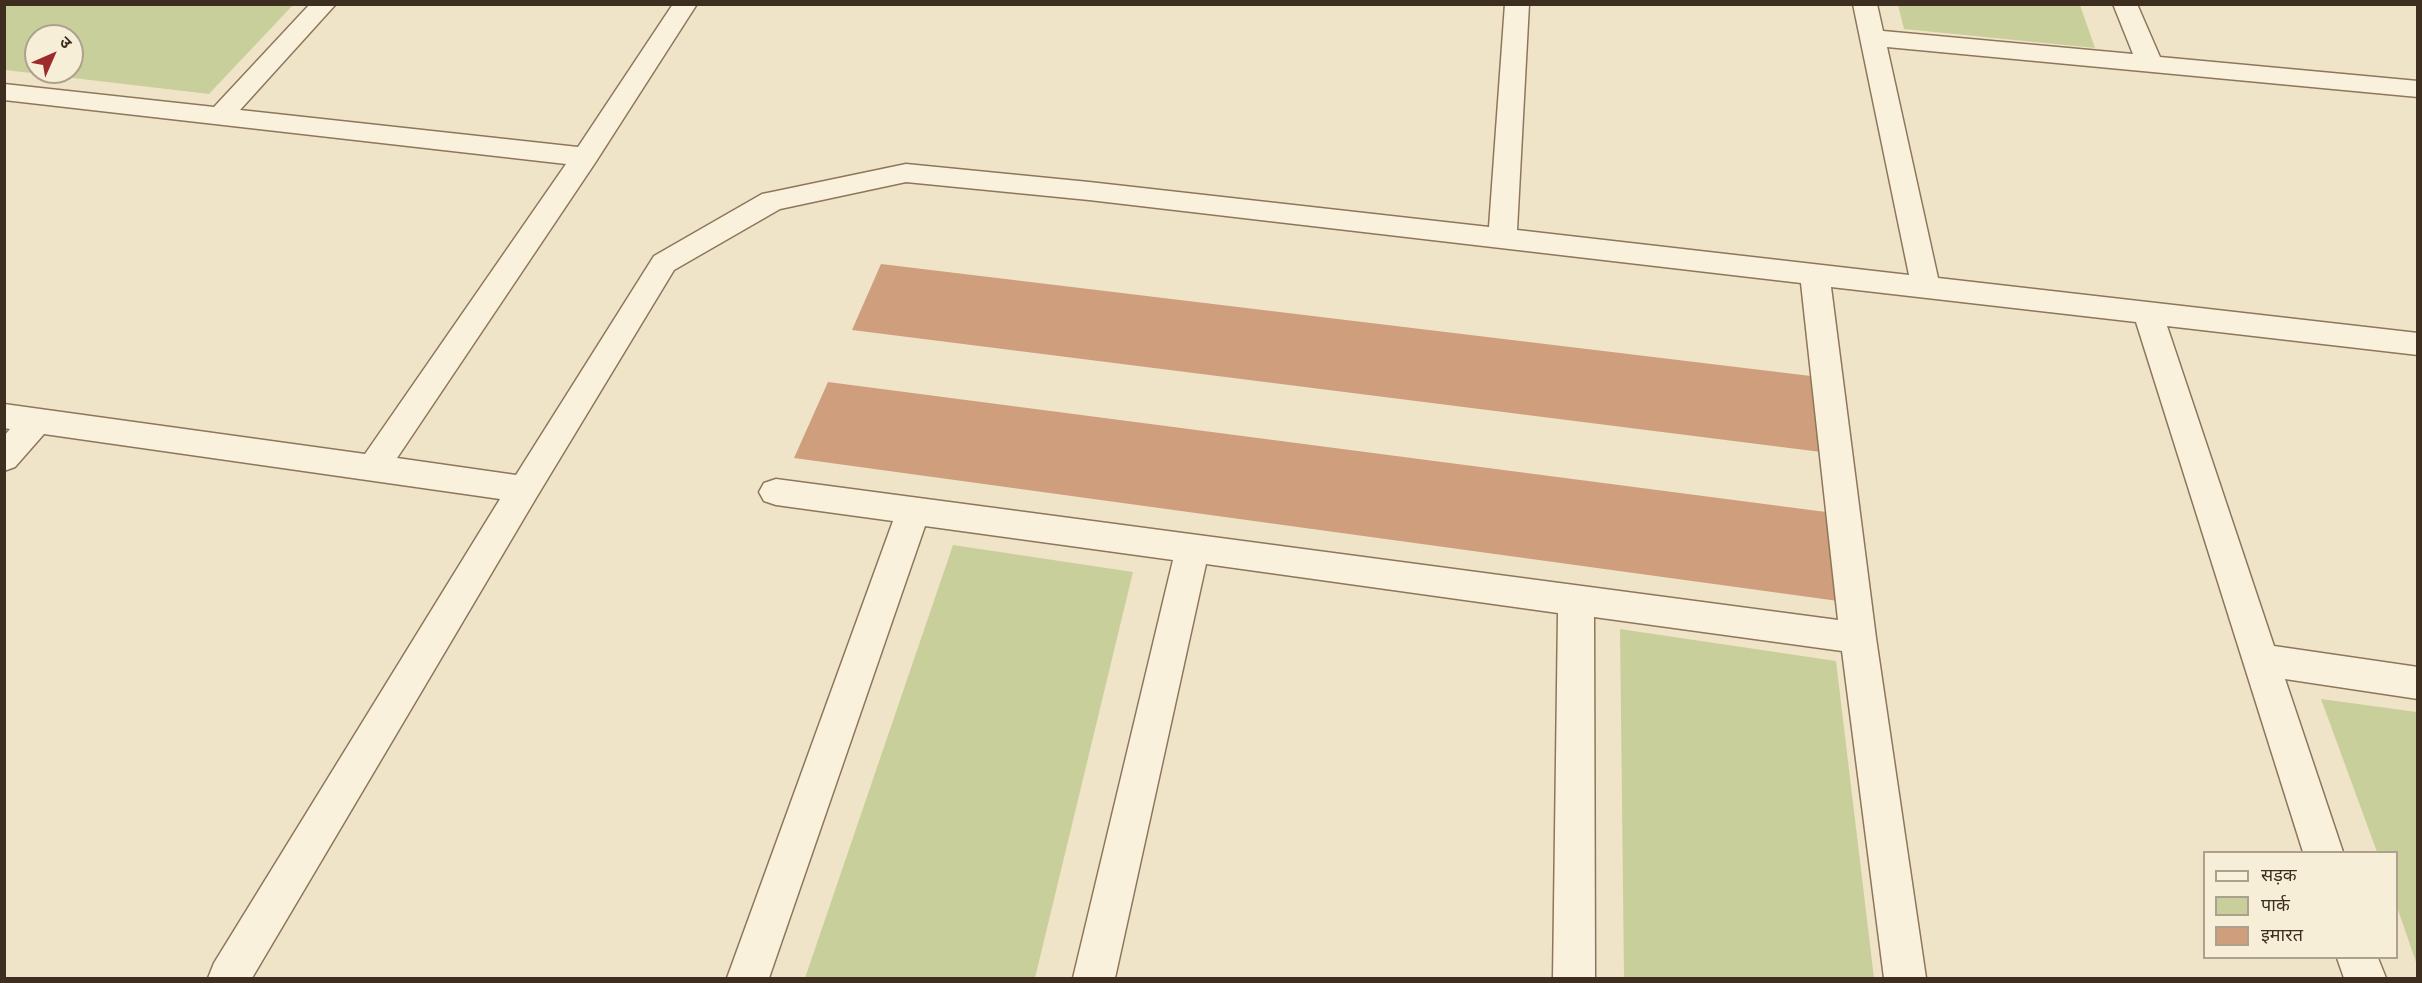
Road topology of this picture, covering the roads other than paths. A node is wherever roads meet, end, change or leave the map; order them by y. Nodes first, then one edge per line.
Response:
1 (324, 4) edge
2 (685, 4) edge
3 (1510, 4) edge
4 (1865, 4) edge
5 (2125, 4) edge
6 (1517, 5) edge
7 (1873, 38) junction
8 (2150, 64) junction
9 (2418, 89) edge
10 (4, 92) edge
11 (220, 116) junction
12 (585, 158) junction
13 (1502, 239) junction
14 (1815, 275) junction
15 (1926, 288) junction
16 (2148, 313) junction
17 (2418, 344) edge
18 (4, 416) edge
19 (37, 421) junction
20 (4, 458) edge
21 (373, 468) junction
22 (524, 489) junction
23 (776, 492) dead end
24 (913, 511) junction
25 (1193, 548) junction
26 (1576, 600) junction
27 (1858, 638) junction
28 (2260, 660) junction
29 (2418, 683) edge
30 (2324, 851) edge
31 (2359, 959) edge
32 (229, 978) edge
33 (748, 978) edge
34 (1094, 978) edge
35 (1574, 978) edge
36 (1905, 978) edge
37 (2365, 978) edge

1 - 11 street
2 - 12 street
3 - 6 street
4 - 7 street
5 - 8 street
6 - 13 street
7 - 8 street
7 - 15 street
8 - 9 street
10 - 11 street
11 - 12 street
12 - 21 street
13 - 14 street
13 - 22 street
14 - 15 street
14 - 27 street
15 - 16 street
16 - 17 street
16 - 28 street
18 - 19 street
19 - 20 street
19 - 21 street
21 - 22 street
22 - 32 street
23 - 24 street
24 - 25 street
24 - 33 street
25 - 26 street
25 - 34 street
26 - 27 street
26 - 35 street
27 - 36 street
28 - 29 street
28 - 30 street
31 - 37 street

